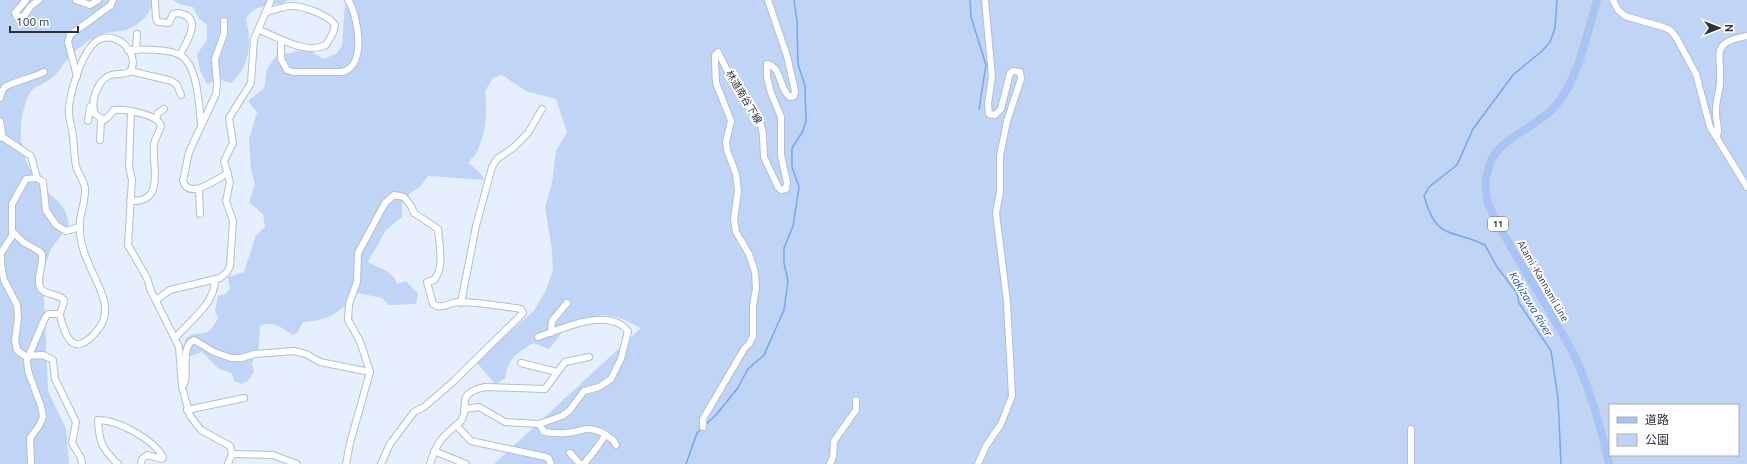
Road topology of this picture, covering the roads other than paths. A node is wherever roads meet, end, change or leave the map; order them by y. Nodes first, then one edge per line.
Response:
1 (26, 0) edge
2 (39, 0) edge
3 (76, 0) edge
4 (98, 0) edge
5 (114, 0) edge
6 (272, 0) edge
7 (348, 0) edge
8 (768, 0) edge
9 (985, 0) edge
10 (1597, 0) edge
11 (1613, 0) edge
12 (155, 1) edge
13 (267, 12) junction
14 (224, 22) dead end
15 (259, 30) junction
16 (137, 34) dead end
17 (1747, 36) edge
18 (281, 40) junction
19 (128, 50) junction
20 (136, 50) junction
21 (180, 55) junction
22 (130, 71) junction
23 (44, 72) dead end
24 (77, 76) junction
25 (181, 95) dead end
26 (0, 98) edge
27 (93, 105) junction
28 (164, 109) dead end
29 (542, 110) dead end
30 (131, 111) junction
31 (101, 119) junction
32 (156, 119) junction
33 (88, 120) dead end
34 (0, 121) edge
35 (201, 124) junction
36 (1716, 136) junction
37 (1, 137) edge
38 (100, 140) dead end
39 (228, 173) junction
40 (37, 178) junction
41 (1747, 187) edge
42 (199, 189) junction
43 (130, 201) junction
44 (200, 214) dead end
45 (80, 228) junction
46 (12, 231) junction
47 (215, 280) junction
48 (156, 300) junction
49 (461, 302) junction
50 (567, 303) dead end
51 (60, 314) junction
52 (551, 333) junction
53 (176, 337) junction
54 (538, 337) dead end
55 (29, 355) junction
56 (589, 357) dead end
57 (520, 363) dead end
58 (370, 372) junction
59 (557, 372) junction
60 (182, 387) junction
61 (244, 398) dead end
62 (856, 400) dead end
63 (464, 409) junction
64 (187, 410) junction
65 (539, 424) junction
66 (456, 426) junction
67 (704, 427) dead end
68 (1411, 429) dead end
69 (606, 435) junction
70 (616, 445) dead end
71 (434, 451) junction
72 (570, 453) dead end
73 (232, 454) junction
74 (452, 461) edge
75 (31, 464) edge
76 (82, 464) edge
77 (118, 464) edge
78 (141, 464) edge
79 (228, 464) edge
80 (297, 464) edge
81 (346, 464) edge
82 (381, 464) edge
83 (430, 464) edge
84 (466, 464) edge
85 (551, 464) edge
86 (580, 464) edge
87 (584, 464) edge
88 (830, 464) edge
89 (978, 464) edge
90 (1411, 464) edge
91 (1609, 464) edge

1 - 2 street
3 - 4 street
5 - 24 street
6 - 13 street
7 - 18 street
8 - 67 street, 林道南谷下線
9 - 89 street
10 - 91 main road, Atami -Kannami Line / 11
11 - 36 street
12 - 21 street
13 - 15 street
13 - 18 street
14 - 35 street
15 - 18 street
15 - 39 street
16 - 20 street
17 - 36 street
19 - 20 street
19 - 22 street
19 - 24 street
20 - 21 street
21 - 35 street
22 - 25 street
22 - 27 street
23 - 26 street
24 - 45 street
27 - 31 street
27 - 33 street
28 - 32 street
29 - 49 street
30 - 31 street
30 - 32 street
30 - 43 street
31 - 38 street
32 - 43 street
34 - 37 street
35 - 42 street
36 - 41 street
37 - 40 street
39 - 42 street
39 - 47 street
40 - 45 street
40 - 46 street
42 - 44 street
43 - 48 street
45 - 51 street
46 - 51 street
46 - 55 street
47 - 48 street
47 - 53 street
48 - 53 street
49 - 58 street
49 - 82 street
50 - 52 street
51 - 55 street
52 - 54 street
52 - 65 street
53 - 60 street
55 - 75 street
55 - 76 street
56 - 59 street
57 - 59 street
58 - 60 street
58 - 81 street
59 - 63 street
60 - 64 street
61 - 64 street
62 - 88 street
63 - 65 street
63 - 66 street
64 - 73 street
65 - 69 street
66 - 71 street
66 - 85 street
68 - 90 street
69 - 70 street
69 - 87 street
71 - 74 street
71 - 83 street
72 - 86 street
73 - 79 street
73 - 80 street
74 - 84 street
77 - 78 street

